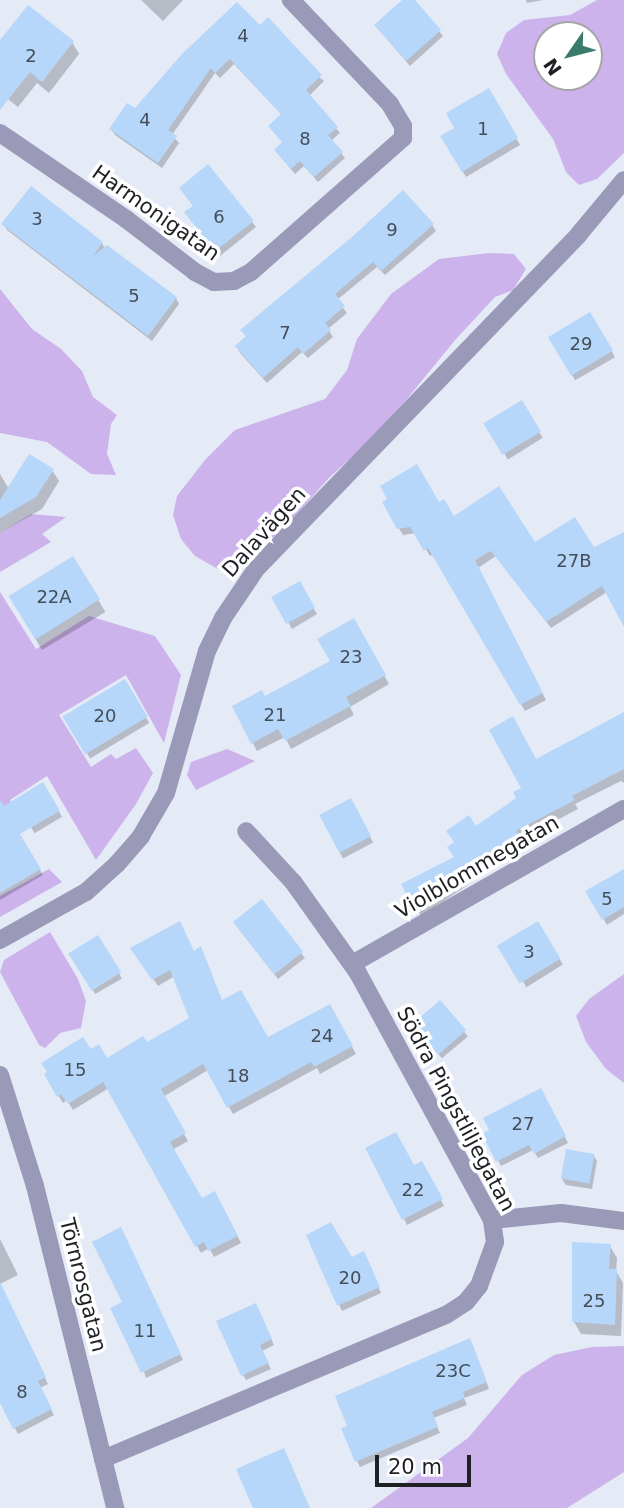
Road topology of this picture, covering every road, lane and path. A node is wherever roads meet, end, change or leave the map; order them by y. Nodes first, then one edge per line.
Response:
1 (291, 0) edge
2 (0, 133) edge
3 (624, 180) edge
4 (624, 809) edge
5 (246, 831) dead end
6 (0, 940) edge
7 (352, 964) junction
8 (0, 1075) edge
9 (492, 1220) junction
10 (624, 1221) edge
11 (103, 1459) junction
12 (115, 1508) edge

1 - 2 street, Harmonigatan
3 - 6 street, Dalavägen
4 - 7 street, Violblommegatan
5 - 7 street, Södra Pingstliljegatan
7 - 9 street, Södra Pingstliljegatan
8 - 11 street, Törnrosgatan
9 - 10 street
9 - 11 street, Södra Pingstliljegatan
11 - 12 street, Törnrosgatan

